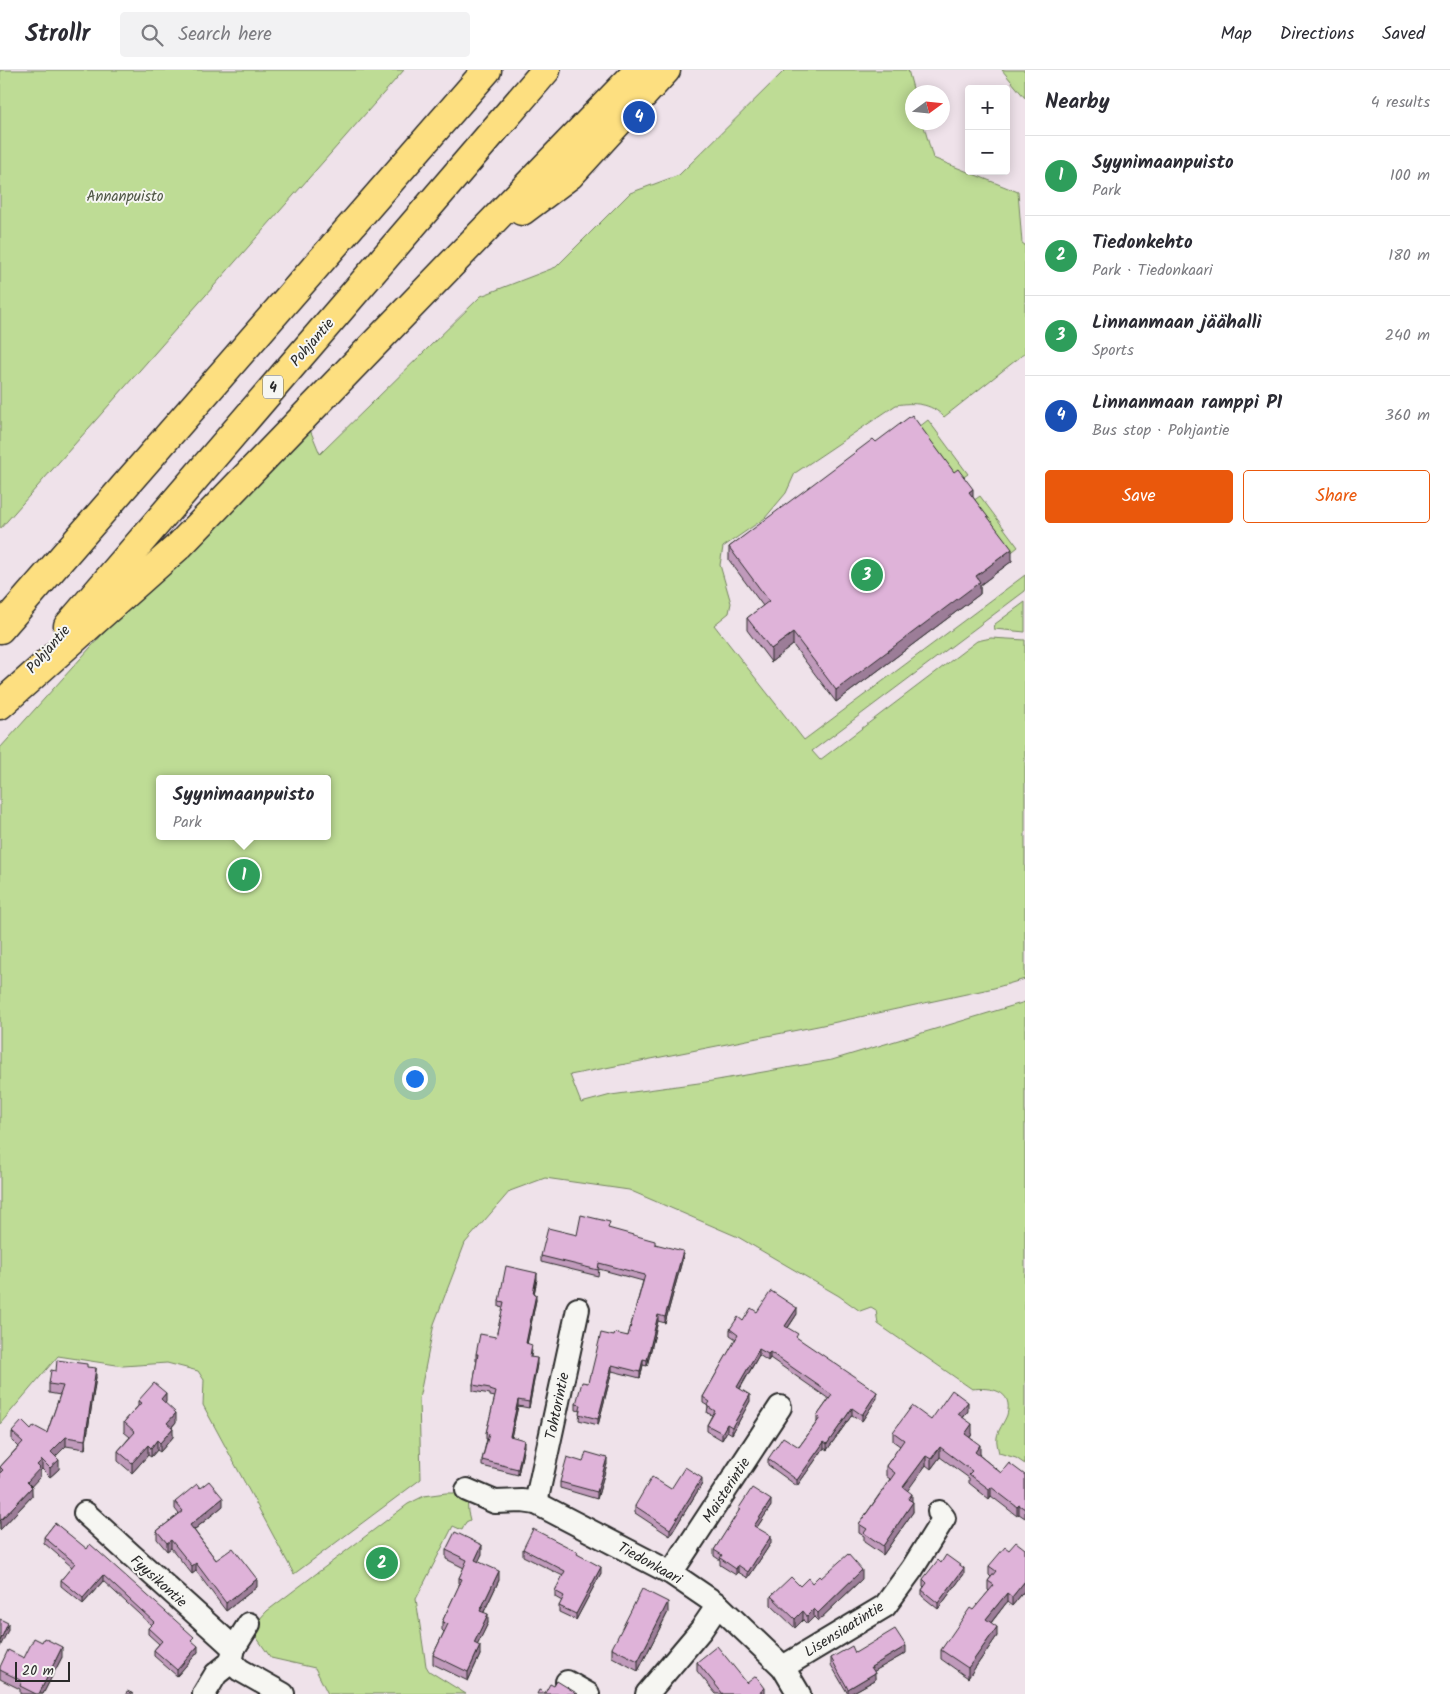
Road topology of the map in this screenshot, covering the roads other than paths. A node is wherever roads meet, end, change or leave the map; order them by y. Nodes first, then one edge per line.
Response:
1 (487, 70) edge
2 (546, 70) edge
3 (639, 70) edge
4 (666, 70) edge
5 (453, 263) junction
6 (0, 629) edge
7 (0, 705) edge
8 (578, 1309) dead end
9 (780, 1407) dead end
10 (467, 1490) dead end
11 (536, 1503) junction
12 (939, 1512) dead end
13 (85, 1513) dead end
14 (671, 1573) junction
15 (718, 1605) junction
16 (249, 1624) dead end
17 (233, 1655) junction
18 (783, 1667) junction
19 (567, 1682) dead end
20 (204, 1694) edge
21 (283, 1694) edge
22 (588, 1694) edge
23 (647, 1694) edge
24 (799, 1694) edge

1 - 6 highway
2 - 7 highway, Pohjantie / 4
3 - 5 highway
4 - 5 highway
5 - 7 highway
8 - 11 street, Tohtorintie
9 - 14 street, Maisterintie
10 - 11 street, Tiedonkaari
11 - 14 street, Tiedonkaari
12 - 18 street, Lisensiaatintie
13 - 17 street, Fyysikontie
14 - 15 street, Tiedonkaari
15 - 18 street, Tiedonkaari
15 - 23 street
16 - 17 street
17 - 20 street
17 - 21 street, Fyysikontie
18 - 24 street, Tiedonkaari
19 - 22 street

